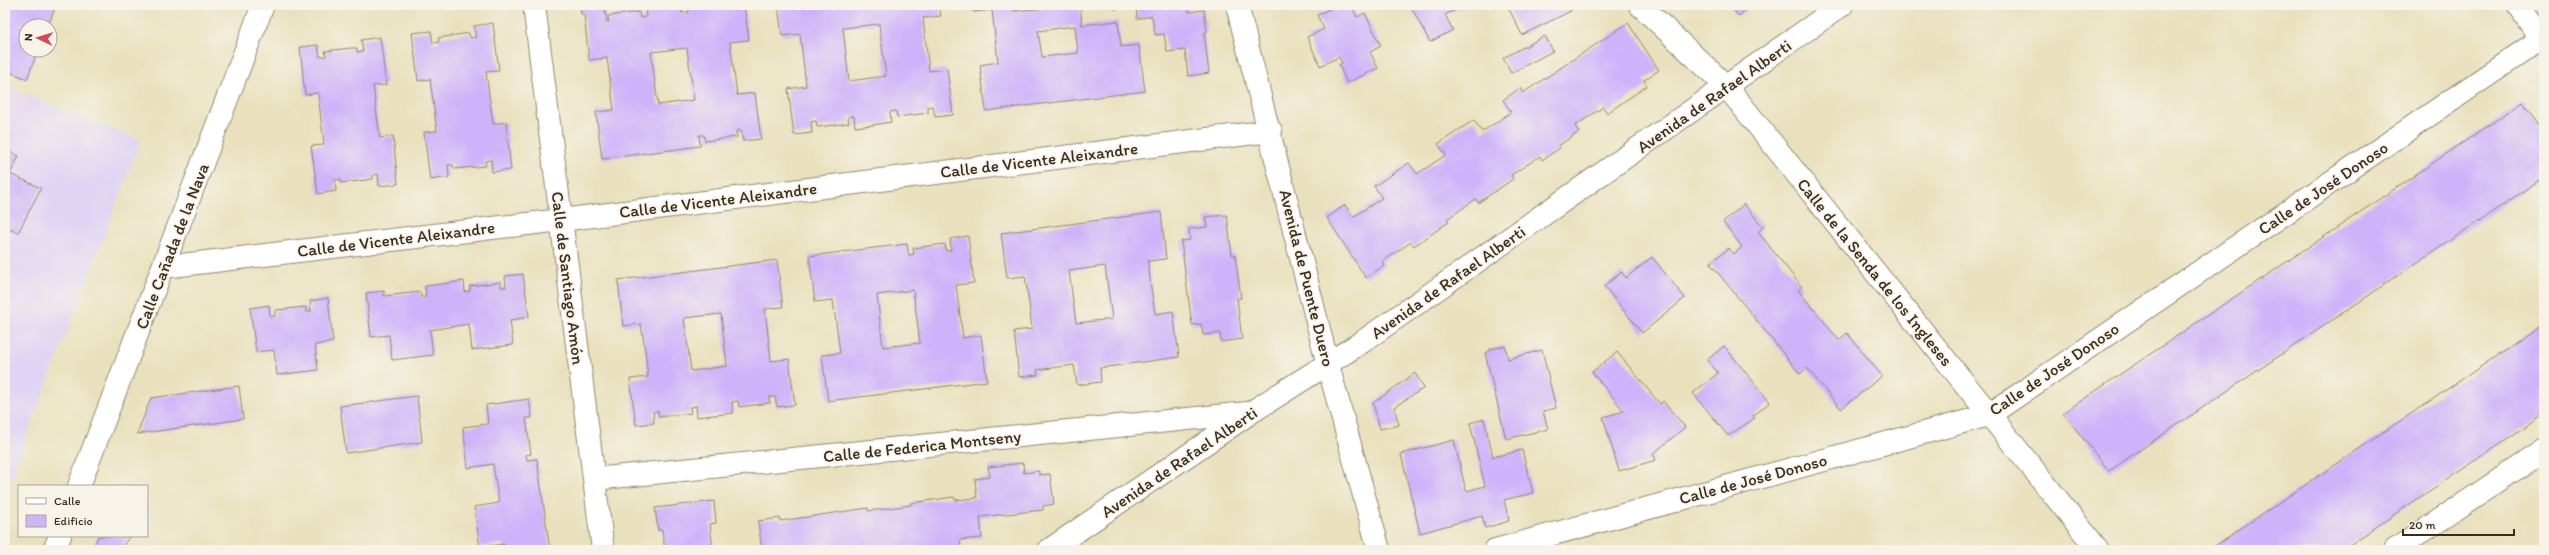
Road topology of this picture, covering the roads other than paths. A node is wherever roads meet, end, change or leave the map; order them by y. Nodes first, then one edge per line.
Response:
1 (262, 5) edge
2 (534, 5) edge
3 (1237, 5) edge
4 (1640, 5) edge
5 (1842, 5) edge
6 (2518, 5) edge
7 (2543, 40) edge
8 (1727, 88) junction
9 (1271, 131) junction
10 (561, 220) junction
11 (164, 267) junction
12 (1328, 365) junction
13 (1250, 413) junction
14 (1989, 414) junction
15 (2544, 450) edge
16 (594, 479) junction
17 (79, 485) edge
18 (60, 537) edge
19 (54, 550) edge
20 (603, 550) edge
21 (1049, 550) edge
22 (1379, 550) edge
23 (1495, 550) edge
24 (2098, 550) edge
25 (2395, 550) edge

1 - 11 street, Calle Cañada de la Nava
2 - 10 street, Calle de Santiago Amón
3 - 9 street, Avenida de Puente Duero
4 - 8 street, Calle de la Senda de los Ingleses
5 - 8 street, Avenida de Rafael Alberti
6 - 7 street
7 - 14 street, Calle de José Donoso
8 - 12 street, Avenida de Rafael Alberti
8 - 14 street, Calle de la Senda de los Ingleses
9 - 10 street, Calle de Vicente Aleixandre
9 - 12 street, Avenida de Puente Duero
10 - 11 street, Calle de Vicente Aleixandre
10 - 16 street, Calle de Santiago Amón
11 - 17 street, Calle Cañada de la Nava
12 - 13 street, Avenida de Rafael Alberti
12 - 22 street, Avenida de Puente Duero
13 - 16 street, Calle de Federica Montseny
13 - 21 street, Avenida de Rafael Alberti
14 - 23 street, Calle de José Donoso
14 - 24 street, Calle de la Senda de los Ingleses
15 - 25 street
16 - 20 street, Calle de Santiago Amón
18 - 19 street

